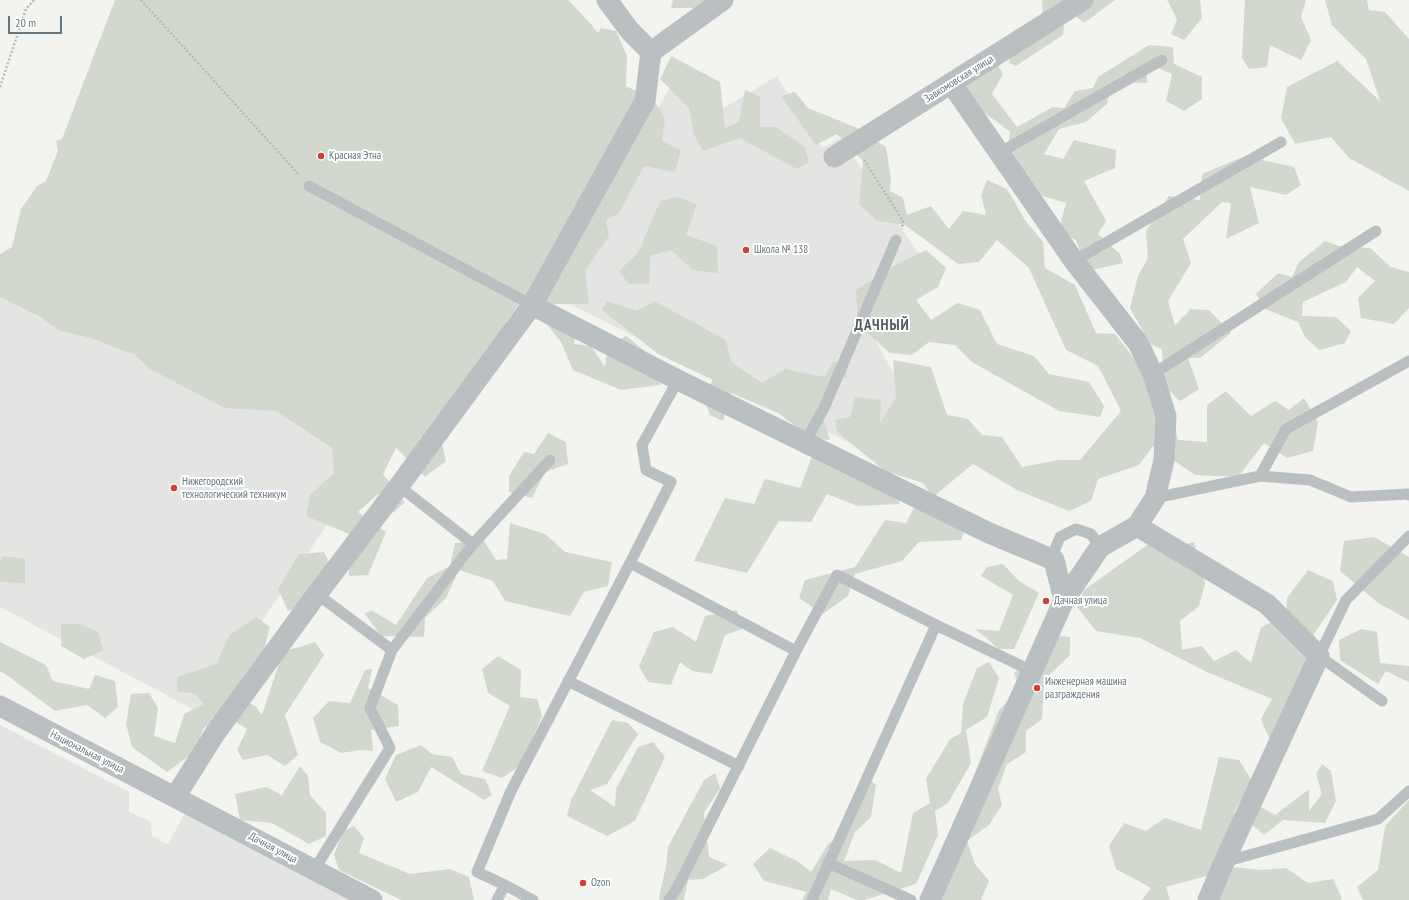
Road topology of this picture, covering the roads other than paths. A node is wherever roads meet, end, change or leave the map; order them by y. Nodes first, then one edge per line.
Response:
1 (607, 0) edge
2 (723, 0) edge
3 (1083, 0) edge
4 (651, 52) junction
5 (1162, 60) dead end
6 (951, 83) junction
7 (1281, 142) dead end
8 (1000, 153) junction
9 (834, 157) dead end
10 (308, 186) road end
11 (1376, 231) dead end
12 (896, 240) road end
13 (1074, 261) junction
14 (532, 305) junction
15 (1409, 361) edge
16 (1153, 374) junction
17 (678, 380) junction
18 (805, 442) junction
19 (550, 460) dead end
20 (1260, 476) junction
21 (398, 486) junction
22 (1409, 495) edge
23 (1155, 498) junction
24 (1137, 526) junction
25 (1409, 536) edge
26 (473, 544) junction
27 (1100, 547) junction
28 (1054, 560) junction
29 (630, 563) junction
30 (317, 594) junction
31 (1064, 600) junction
32 (936, 625) junction
33 (392, 650) junction
34 (796, 650) junction
35 (1319, 656) junction
36 (1032, 671) junction
37 (568, 681) junction
38 (1382, 701) dead end
39 (0, 706) edge
40 (739, 766) junction
41 (1409, 791) edge
42 (175, 797) junction
43 (1224, 862) junction
44 (828, 863) junction
45 (314, 870) junction
46 (505, 885) junction
47 (372, 900) edge
48 (497, 900) edge
49 (533, 900) edge
50 (669, 900) edge
51 (812, 900) edge
52 (911, 900) edge
53 (930, 900) edge
54 (1208, 900) edge

1 - 4 street
2 - 4 street
3 - 6 street, Завкомовская улица
4 - 14 street
5 - 8 lane
6 - 8 street
6 - 9 street, Завкомовская улица
7 - 13 lane
8 - 13 street
10 - 14 lane
11 - 16 lane
12 - 18 lane
13 - 16 street
14 - 17 street
14 - 21 street
15 - 20 lane
16 - 23 street
17 - 18 street
17 - 29 lane
18 - 28 street
19 - 26 lane
20 - 22 lane
20 - 23 lane
21 - 26 lane
21 - 30 street
23 - 24 street
24 - 27 street
24 - 35 street
25 - 35 lane
26 - 33 lane
27 - 28 lane
27 - 31 street
28 - 31 street
29 - 34 lane
29 - 37 lane
30 - 33 lane
30 - 42 street
31 - 36 street
32 - 34 lane
32 - 36 lane
32 - 44 lane
33 - 45 lane
34 - 40 lane
35 - 38 lane
35 - 43 street
36 - 53 street
37 - 40 lane
37 - 46 lane
39 - 42 street, Национальная улица
40 - 50 lane
41 - 43 lane
42 - 45 street, Дачная улица
43 - 54 street
44 - 51 lane
44 - 52 lane
45 - 47 street, Дачная улица
46 - 48 lane
46 - 49 lane

